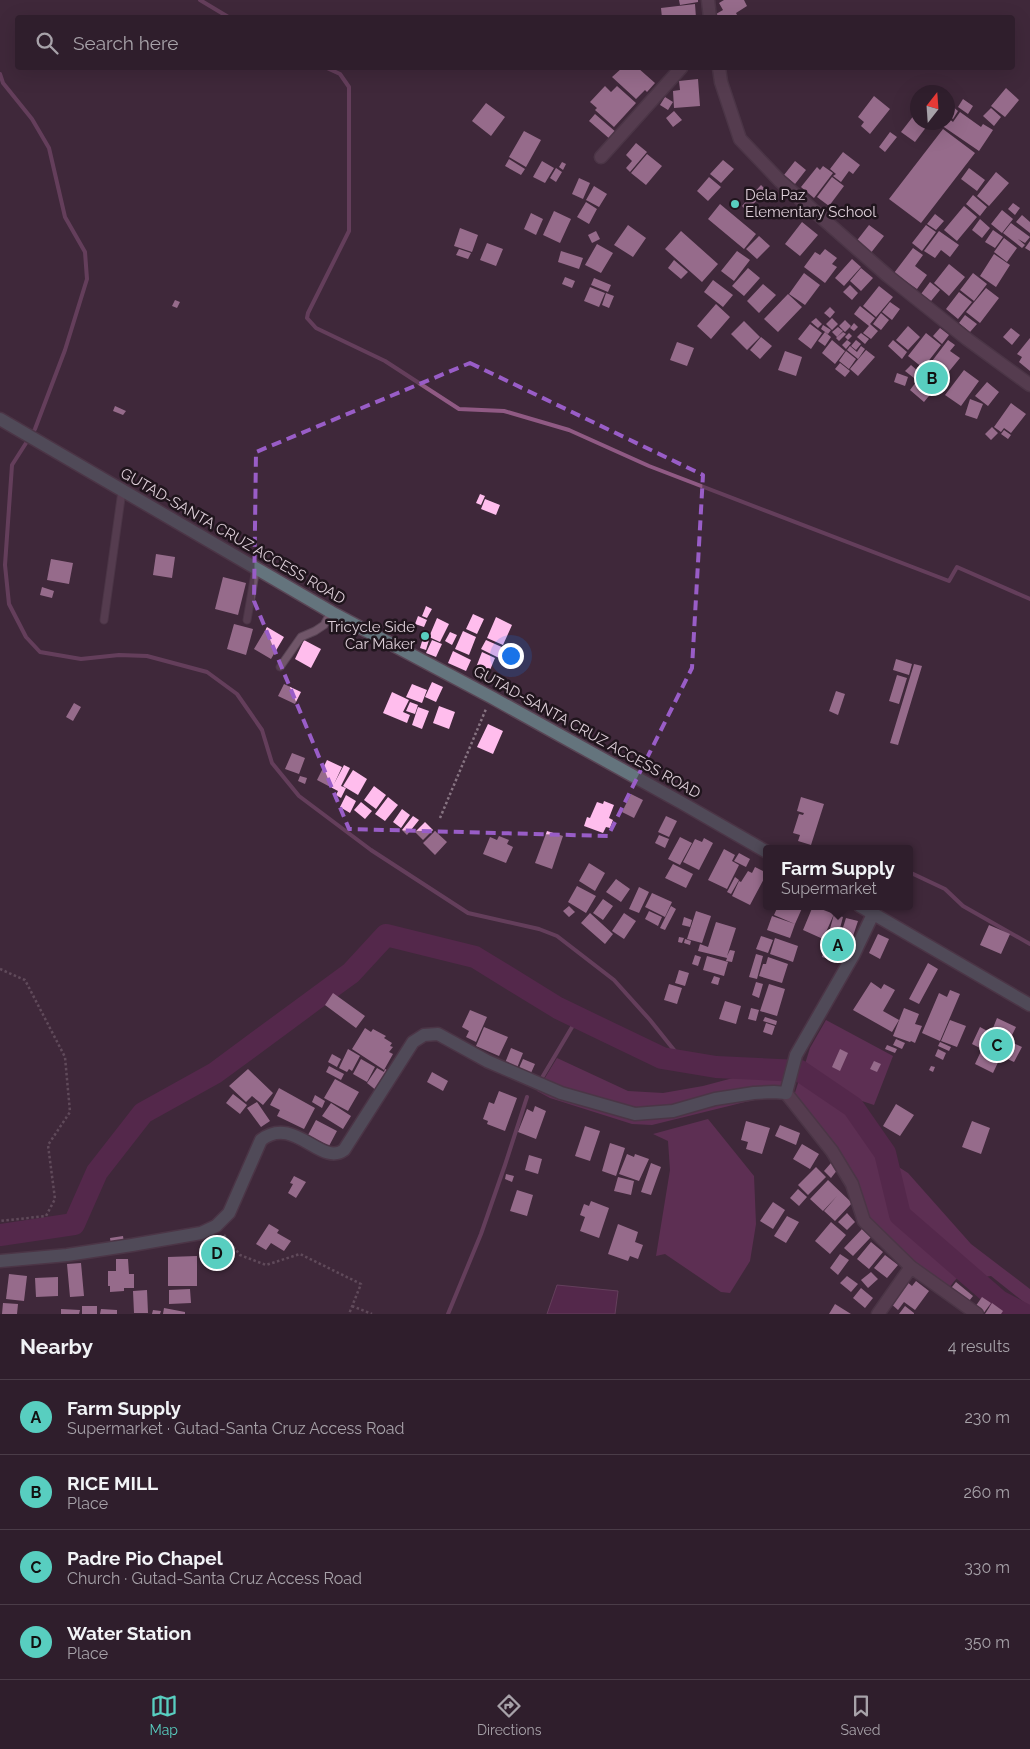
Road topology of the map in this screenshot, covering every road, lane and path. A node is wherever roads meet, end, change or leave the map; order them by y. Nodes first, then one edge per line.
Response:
1 (708, 0) edge
2 (710, 15) edge
3 (679, 70) edge
4 (719, 70) edge
5 (601, 157) dead end
6 (1030, 385) edge
7 (0, 419) edge
8 (122, 491) junction
9 (256, 568) junction
10 (331, 612) junction
11 (104, 620) dead end
12 (246, 620) dead end
13 (280, 667) dead end
14 (491, 697) junction
15 (440, 818) dead end
16 (763, 850) edge
17 (866, 910) edge
18 (873, 914) junction
19 (0, 969) edge
20 (1030, 1005) edge
21 (786, 1093) junction
22 (0, 1221) edge
23 (216, 1226) junction
24 (0, 1262) edge
25 (911, 1267) junction
26 (352, 1306) junction
27 (349, 1314) edge
28 (372, 1314) edge
29 (878, 1314) edge
30 (977, 1314) edge

1 - 2 street
3 - 5 street
4 - 6 street
7 - 8 street, GUTAD-SANTA CRUZ ACCESS ROAD
8 - 9 street, GUTAD-SANTA CRUZ ACCESS ROAD
8 - 11 lane
9 - 10 street, GUTAD-SANTA CRUZ ACCESS ROAD
9 - 12 lane
10 - 13 lane
10 - 14 street, GUTAD-SANTA CRUZ ACCESS ROAD
14 - 15 path
14 - 16 street, GUTAD-SANTA CRUZ ACCESS ROAD
17 - 18 street
18 - 20 street
18 - 21 street
19 - 22 path
21 - 23 street
21 - 25 street
23 - 24 street
23 - 26 path
25 - 29 street
25 - 30 street
26 - 27 path
26 - 28 path

